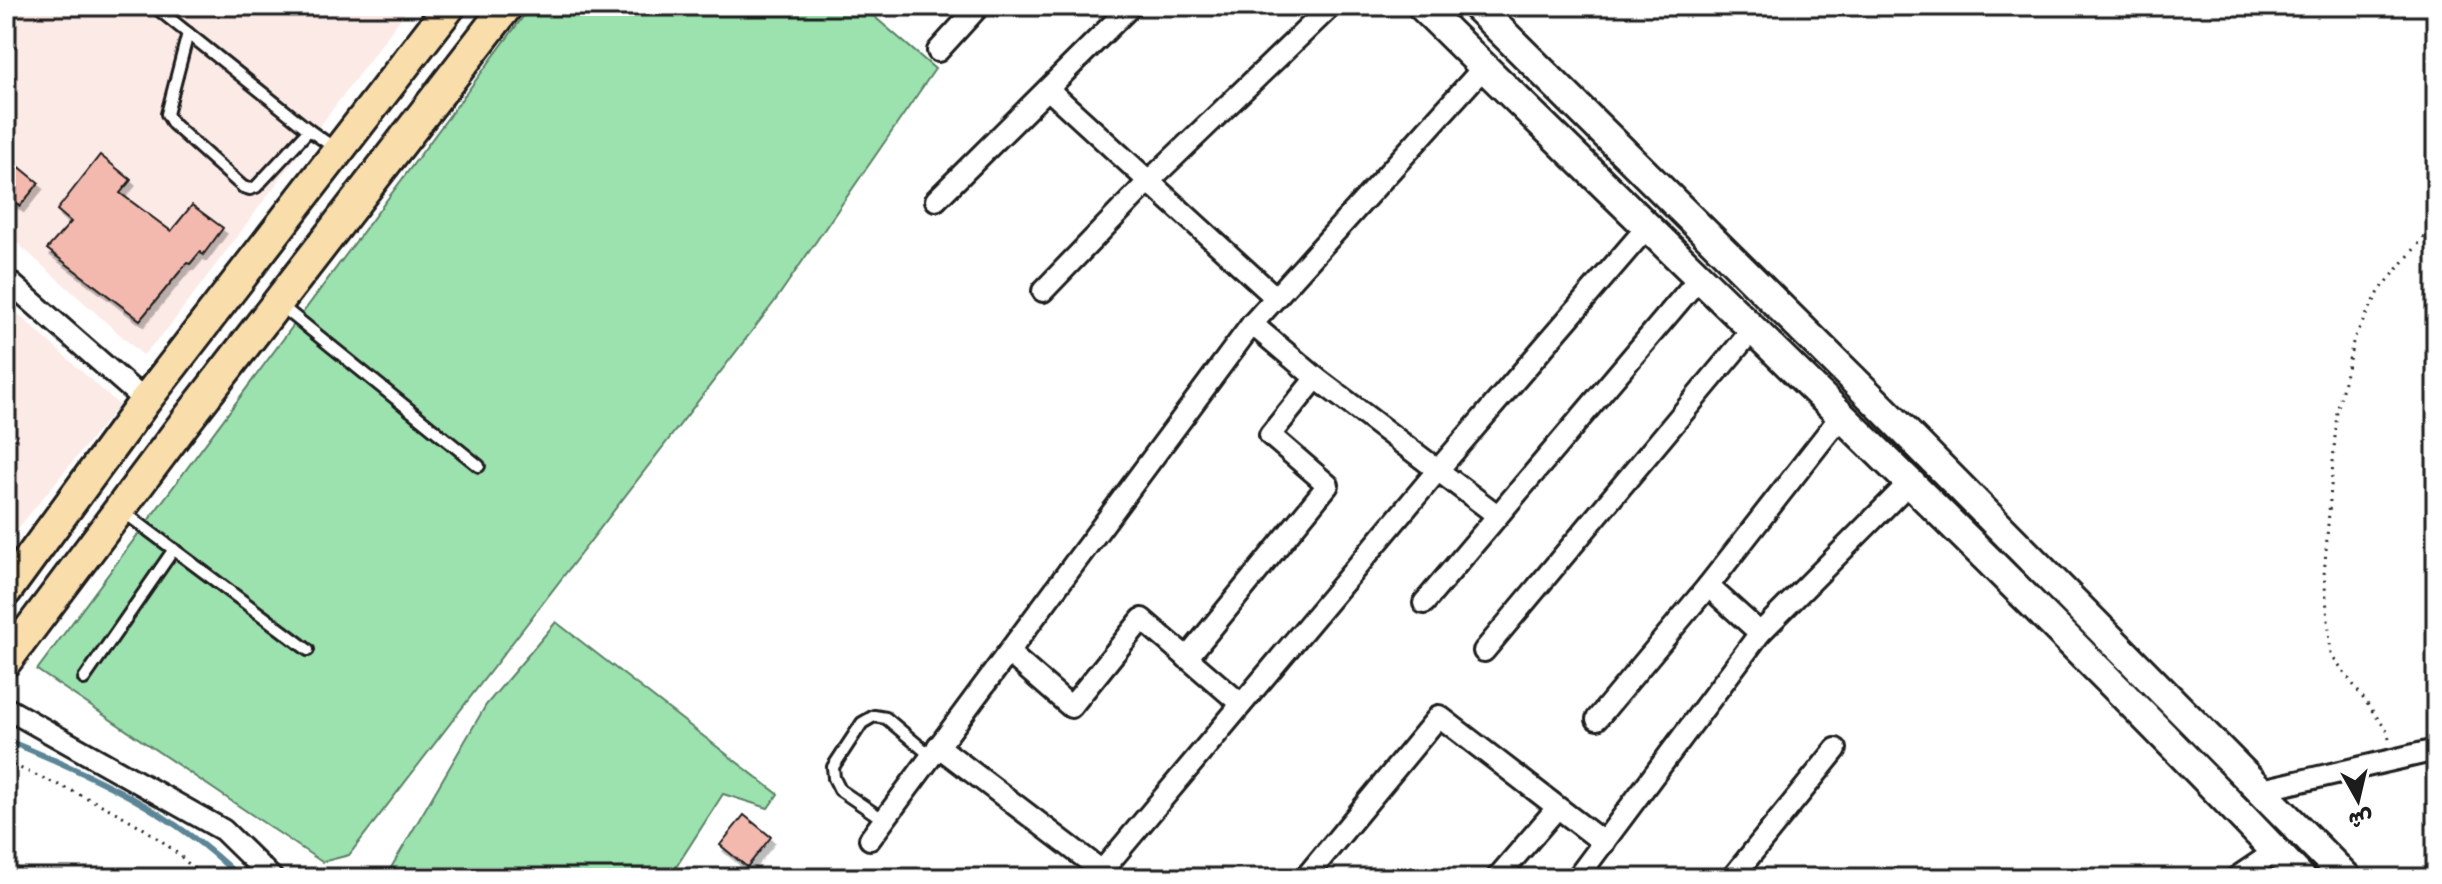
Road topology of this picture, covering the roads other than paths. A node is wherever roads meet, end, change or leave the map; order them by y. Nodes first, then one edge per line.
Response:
1 (154, 6) edge
2 (450, 6) edge
3 (507, 6) edge
4 (979, 6) edge
5 (1131, 6) edge
6 (1331, 6) edge
7 (1422, 6) edge
8 (1476, 6) edge
9 (188, 33) junction
10 (938, 51) dead end
11 (1484, 67) junction
12 (1048, 89) junction
13 (309, 130) junction
14 (338, 151) junction
15 (1148, 182) junction
16 (936, 200) dead end
17 (1647, 227) junction
18 (276, 232) junction
19 (312, 257) junction
20 (1699, 278) junction
21 (6, 279) edge
22 (1043, 291) dead end
23 (1275, 297) junction
24 (277, 303) junction
25 (1252, 324) junction
26 (1752, 330) junction
27 (1316, 378) junction
28 (145, 401) junction
29 (1883, 409) junction
30 (1849, 425) junction
31 (1922, 450) junction
32 (479, 466) dead end
33 (1438, 470) junction
34 (1904, 478) junction
35 (120, 509) junction
36 (1497, 515) junction
37 (174, 549) junction
38 (1708, 586) junction
39 (6, 591) edge
40 (1424, 603) dead end
41 (1760, 633) junction
42 (308, 650) dead end
43 (1484, 651) dead end
44 (1009, 653) junction
45 (1187, 658) junction
46 (6, 661) edge
47 (84, 679) dead end
48 (1241, 704) junction
49 (6, 708) edge
50 (1597, 719) dead end
51 (1836, 749) dead end
52 (2436, 750) edge
53 (935, 751) junction
54 (2262, 790) junction
55 (1557, 808) junction
56 (884, 820) junction
57 (870, 839) dead end
58 (1604, 843) junction
59 (2276, 851) junction
60 (1099, 874) edge
61 (272, 878) edge
62 (1305, 878) edge
63 (1497, 878) edge
64 (1577, 878) edge
65 (1732, 878) edge
66 (2236, 878) edge
67 (2301, 878) edge
68 (2347, 878) edge

1 - 9 lane
2 - 14 main road
3 - 19 main road
4 - 10 street
5 - 12 street
6 - 15 street
7 - 11 main road
8 - 29 main road
9 - 13 lane
9 - 13 lane
11 - 17 main road
11 - 23 street
12 - 15 street
12 - 16 street
13 - 14 lane
14 - 18 main road
15 - 22 street
15 - 23 street
17 - 20 main road
17 - 33 street
18 - 19 main road
18 - 28 main road
19 - 24 main road
20 - 26 main road
20 - 36 street
21 - 28 street
23 - 25 street
24 - 32 lane
24 - 35 main road
25 - 27 street
25 - 44 street
26 - 30 main road
26 - 43 street
27 - 33 street
27 - 45 street
28 - 39 main road
29 - 30 main road
29 - 31 main road
30 - 34 main road
30 - 38 street
31 - 34 main road
31 - 54 main road
33 - 36 street
33 - 48 street
34 - 41 street
34 - 59 main road
35 - 37 lane
35 - 46 main road
36 - 40 street
37 - 42 lane
37 - 47 lane
38 - 41 street
38 - 50 street
41 - 58 street
44 - 45 street
44 - 53 street
45 - 48 street
48 - 60 street
49 - 61 street
51 - 65 street
52 - 54 street
53 - 56 street
53 - 56 lane
53 - 60 street
54 - 68 main road
55 - 58 street
55 - 62 street
55 - 63 street
56 - 57 street
58 - 64 street
59 - 66 street
59 - 67 main road

